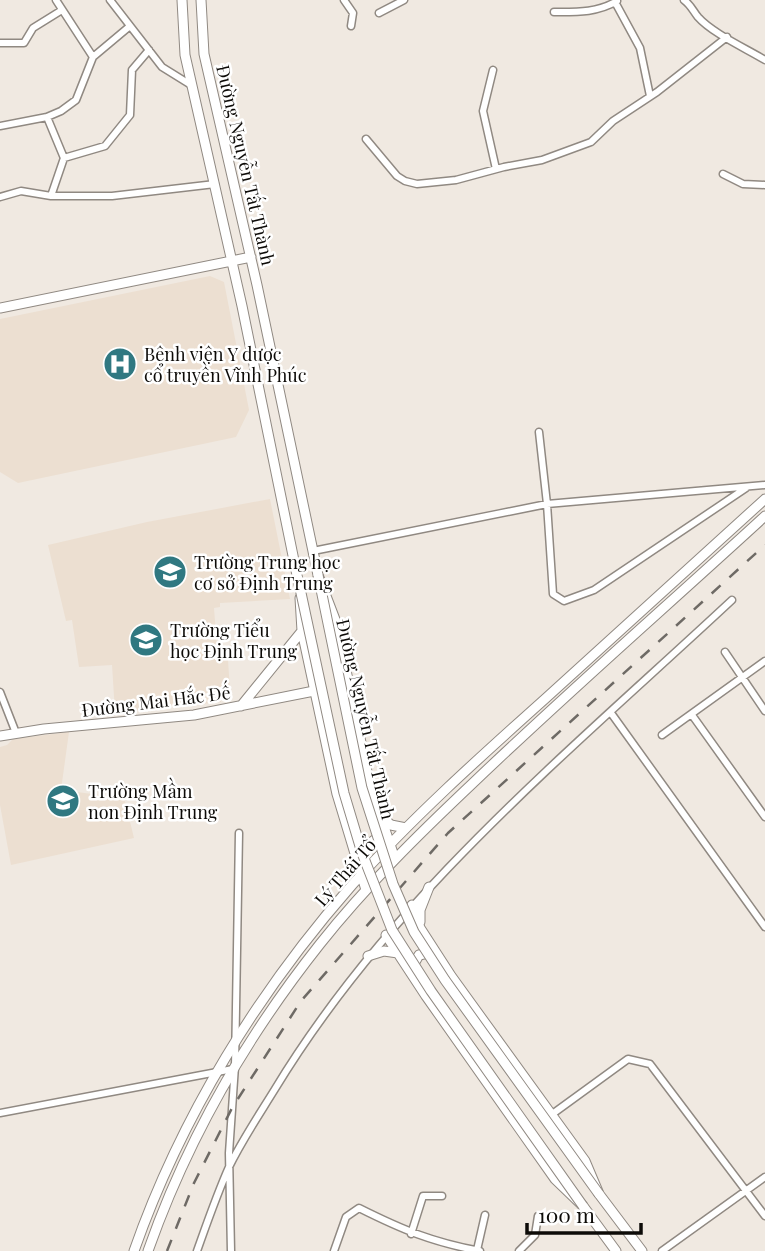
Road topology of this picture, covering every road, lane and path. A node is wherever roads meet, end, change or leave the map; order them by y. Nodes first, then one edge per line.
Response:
1 (56, 0) edge
2 (110, 0) edge
3 (182, 0) edge
4 (201, 0) edge
5 (344, 0) edge
6 (404, 0) edge
7 (684, 0) edge
8 (617, 1) edge
9 (62, 10) junction
10 (554, 12) dead end
11 (379, 13) dead end
12 (130, 26) junction
13 (351, 26) dead end
14 (727, 37) junction
15 (0, 43) edge
16 (149, 50) junction
17 (93, 57) junction
18 (765, 60) edge
19 (493, 70) dead end
20 (191, 85) junction
21 (211, 87) junction
22 (650, 96) junction
23 (47, 117) junction
24 (0, 126) edge
25 (366, 139) dead end
26 (64, 158) junction
27 (496, 169) junction
28 (723, 174) dead end
29 (215, 184) junction
30 (765, 185) edge
31 (51, 196) junction
32 (0, 197) edge
33 (251, 257) junction
34 (232, 261) junction
35 (0, 308) edge
36 (272, 356) junction
37 (253, 359) junction
38 (539, 432) dead end
39 (765, 485) edge
40 (749, 486) junction
41 (765, 499) edge
42 (547, 505) junction
43 (765, 516) edge
44 (313, 551) junction
45 (693, 564) junction
46 (702, 573) junction
47 (318, 575) junction
48 (299, 579) junction
49 (732, 600) dead end
50 (302, 631) junction
51 (725, 652) dead end
52 (765, 661) edge
53 (743, 678) junction
54 (314, 691) junction
55 (0, 692) edge
56 (240, 707) junction
57 (765, 711) edge
58 (611, 713) junction
59 (692, 715) junction
60 (16, 733) junction
61 (662, 735) dead end
62 (0, 736) edge
63 (379, 813) junction
64 (765, 817) edge
65 (406, 828) junction
66 (384, 830) junction
67 (239, 832) dead end
68 (350, 840) junction
69 (389, 845) junction
70 (355, 856) junction
71 (395, 859) junction
72 (362, 876) junction
73 (429, 887) junction
74 (366, 890) junction
75 (347, 891) junction
76 (412, 905) junction
77 (765, 927) edge
78 (420, 928) junction
79 (386, 935) junction
80 (398, 953) junction
81 (435, 953) junction
82 (369, 956) junction
83 (411, 973) junction
84 (236, 1041) junction
85 (234, 1068) junction
86 (218, 1073) junction
87 (0, 1112) edge
88 (551, 1115) junction
89 (230, 1166) junction
90 (765, 1177) edge
91 (747, 1190) junction
92 (599, 1194) junction
93 (442, 1196) dead end
94 (583, 1206) junction
95 (485, 1215) dead end
96 (538, 1216) dead end
97 (765, 1216) edge
98 (411, 1234) junction
99 (448, 1248) edge
100 (134, 1251) edge
101 (148, 1251) edge
102 (197, 1251) edge
103 (231, 1251) edge
104 (334, 1251) edge
105 (479, 1251) edge
106 (519, 1251) edge
107 (616, 1251) edge
108 (642, 1251) edge
109 (662, 1251) edge

1 - 9 street
2 - 12 street
3 - 20 main road, Đường Nguyễn Tất Thành
4 - 21 main road, Đường Nguyễn Tất Thành
5 - 13 street
6 - 11 street
7 - 14 street
8 - 10 street
8 - 22 street
9 - 15 street
9 - 17 street
12 - 16 street
12 - 17 street
14 - 18 street
14 - 22 street
16 - 20 street
16 - 26 street
17 - 23 street
19 - 27 street
20 - 21 main road
20 - 29 main road, Đường Nguyễn Tất Thành
21 - 33 main road, Đường Nguyễn Tất Thành
22 - 27 street
23 - 24 street
23 - 26 street
25 - 27 street
26 - 31 street
28 - 30 street
29 - 31 street
29 - 34 main road, Đường Nguyễn Tất Thành
31 - 32 street
33 - 34 main road
33 - 36 main road, Đường Nguyễn Tất Thành
34 - 35 main road
34 - 37 main road, Đường Nguyễn Tất Thành
36 - 37 main road
36 - 44 main road, Đường Nguyễn Tất Thành
37 - 48 main road, Đường Nguyễn Tất Thành
38 - 42 street
39 - 40 street
40 - 42 street
40 - 42 street
41 - 45 main road, Lý Thái Tổ
42 - 44 street
43 - 46 main road, Lý Thái Tổ
44 - 47 main road, Đường Nguyễn Tất Thành
45 - 46 main road
45 - 65 main road, Lý Thái Tổ
46 - 71 main road, Lý Thái Tổ
47 - 63 main road
47 - 92 main road, Đường Nguyễn Tất Thành, bridge
48 - 50 main road
48 - 94 main road, Đường Nguyễn Tất Thành, bridge
49 - 58 street
50 - 54 main road
50 - 56 main road
51 - 53 street
52 - 53 street
53 - 57 street
53 - 59 street
54 - 56 main road, Đường Mai Hắc Đế
54 - 68 main road
55 - 60 street
56 - 60 main road, Đường Mai Hắc Đế
58 - 73 street
58 - 77 street
59 - 61 street
59 - 64 street
60 - 62 main road, Đường Mai Hắc Đế
63 - 65 main road
63 - 66 main road
65 - 69 main road, Lý Thái Tổ
66 - 68 main road
66 - 69 main road
67 - 84 street
68 - 70 main road
69 - 71 main road
69 - 72 main road, Lý Thái Tổ
70 - 72 main road
70 - 75 main road
71 - 74 main road, Lý Thái Tổ
72 - 74 main road
72 - 75 main road, Lý Thái Tổ
73 - 76 street
73 - 78 main road
74 - 85 main road, Lý Thái Tổ
75 - 84 main road, Lý Thái Tổ
76 - 78 main road
76 - 79 street
78 - 81 main road
79 - 80 main road
79 - 82 street
80 - 82 main road
80 - 83 main road
81 - 83 main road
81 - 88 main road
82 - 89 street
83 - 94 main road
84 - 85 street
84 - 86 main road, Lý Thái Tổ
85 - 86 street
85 - 89 street
85 - 101 main road, Lý Thái Tổ
86 - 87 street
86 - 100 main road, Lý Thái Tổ
88 - 91 street
88 - 92 main road
89 - 102 street
89 - 103 street
90 - 91 street
91 - 97 street
91 - 109 street
92 - 108 main road, Đường Nguyễn Tất Thành
93 - 98 street
94 - 107 main road, Đường Nguyễn Tất Thành
95 - 105 street
96 - 106 street
98 - 99 street
98 - 104 street
99 - 105 street

